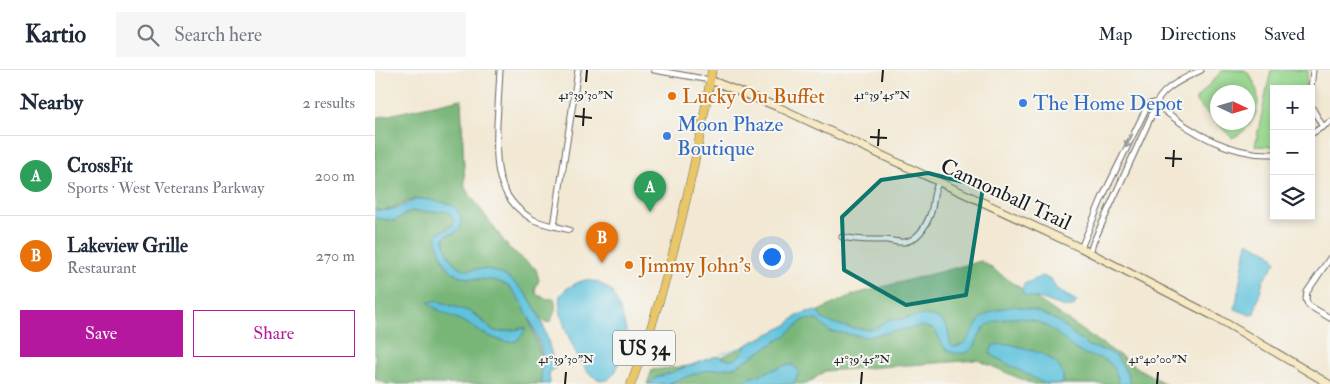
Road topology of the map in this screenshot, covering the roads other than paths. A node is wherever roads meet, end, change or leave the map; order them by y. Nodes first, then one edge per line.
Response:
1 (500, 70) edge
2 (578, 70) edge
3 (654, 70) edge
4 (712, 70) edge
5 (1201, 70) edge
6 (1313, 70) edge
7 (710, 80) junction
8 (1311, 85) edge
9 (1155, 103) junction
10 (1315, 113) edge
11 (1330, 122) edge
12 (1323, 127) junction
13 (1315, 132) edge
14 (1270, 154) edge
15 (939, 182) junction
16 (1101, 196) junction
17 (1112, 200) junction
18 (555, 226) junction
19 (569, 230) dead end
20 (842, 237) dead end
21 (1081, 248) junction
22 (1090, 253) junction
23 (1330, 258) edge
24 (1330, 318) edge
25 (631, 384) edge
26 (1329, 384) edge

1 - 18 street
2 - 18 street
3 - 7 street, Cannonball Trail
4 - 7 main road, US 34
5 - 9 street
6 - 8 street
7 - 15 main road, Cannonball Trail
7 - 25 main road, US 34
9 - 14 street
9 -> 16 street
9 - 17 street
10 - 12 street
11 - 12 street
12 - 13 street
15 - 20 street
15 - 21 main road, Cannonball Trail
16 - 17 street
16 - 21 street
17 - 22 street
18 - 19 street
21 - 22 main road, Cannonball Trail
22 - 26 main road, Cannonball Trail
23 - 24 street

